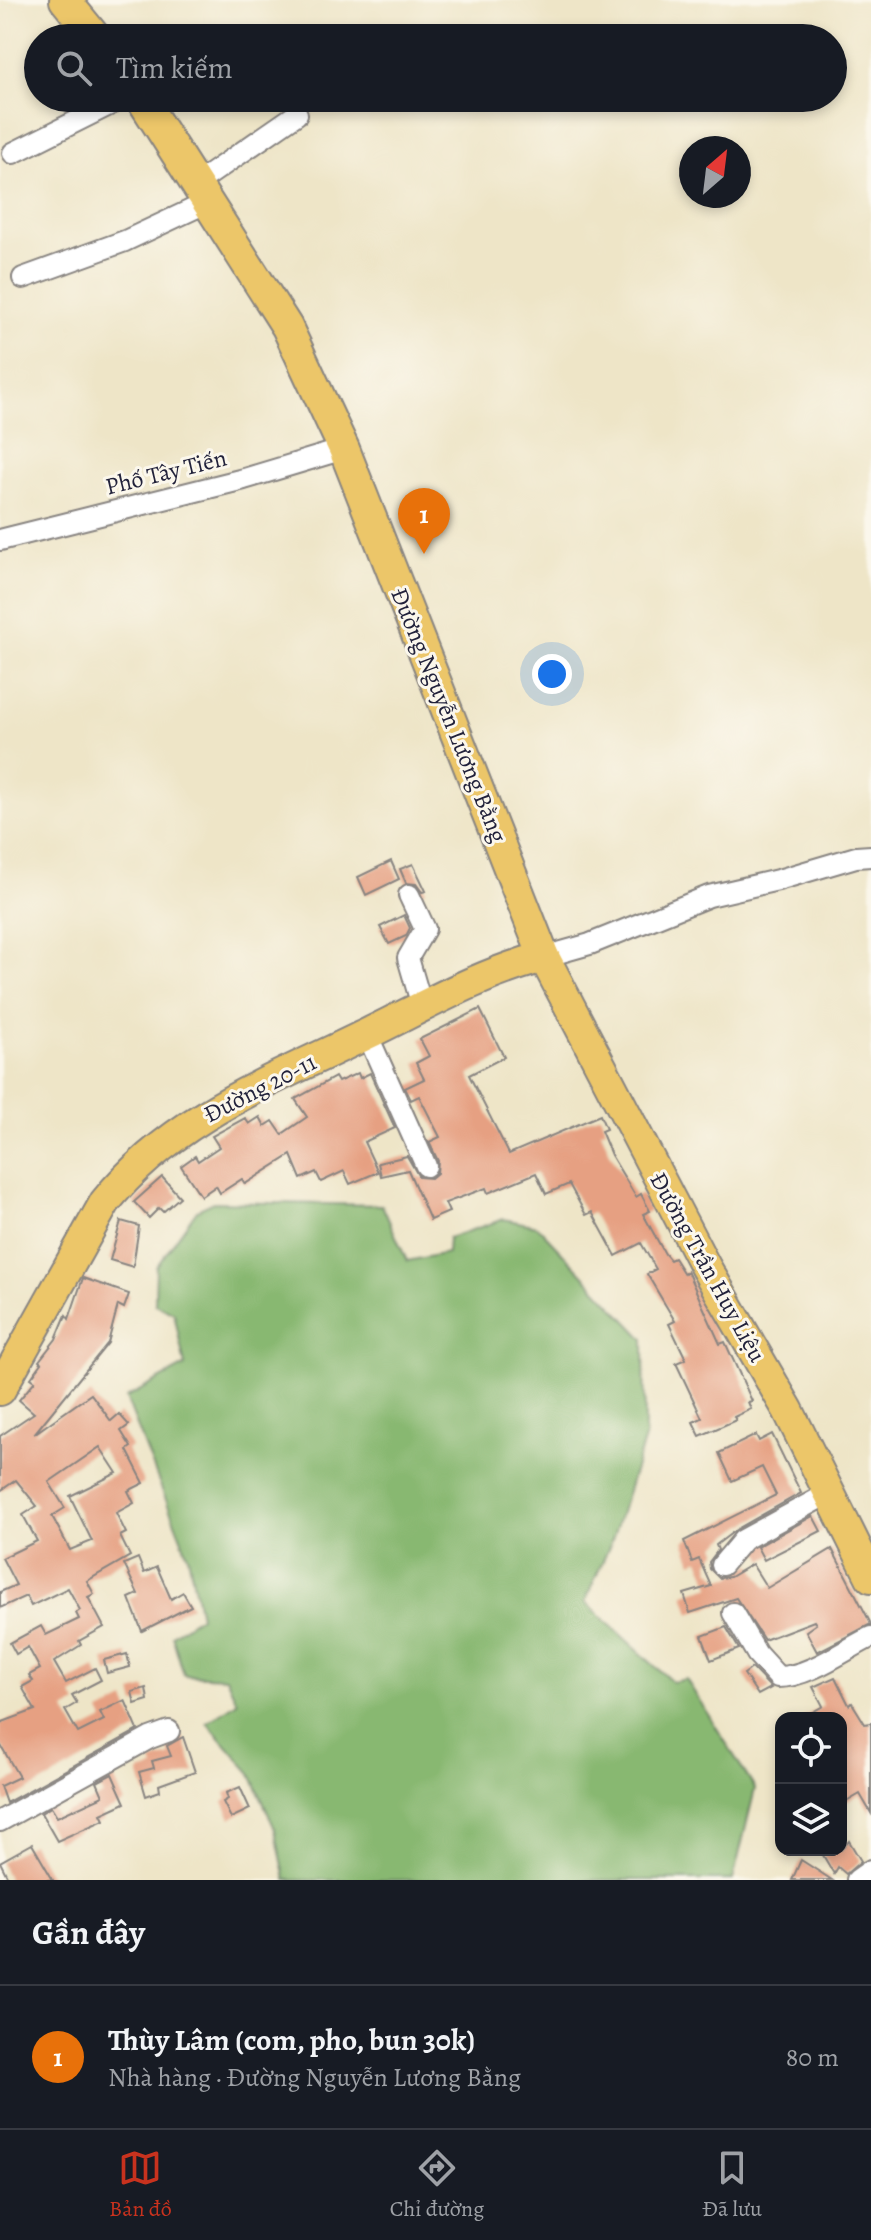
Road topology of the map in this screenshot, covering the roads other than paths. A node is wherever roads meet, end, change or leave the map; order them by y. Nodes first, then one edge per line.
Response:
1 (65, 0) edge
2 (85, 24) edge
3 (95, 112) edge
4 (150, 112) edge
5 (297, 114) dead end
6 (13, 153) dead end
7 (202, 193) junction
8 (23, 278) dead end
9 (344, 449) junction
10 (0, 540) edge
11 (871, 856) edge
12 (409, 895) dead end
13 (544, 957) junction
14 (422, 1006) junction
15 (367, 1034) junction
16 (426, 1166) dead end
17 (0, 1390) edge
18 (829, 1493) junction
19 (722, 1565) dead end
20 (871, 1577) edge
21 (733, 1613) dead end
22 (871, 1637) edge
23 (169, 1731) dead end
24 (0, 1821) edge
25 (871, 1870) edge
26 (857, 1880) edge

1 - 2 highway
3 - 6 street
4 - 7 highway, Đường Nguyễn Lương Bằng
5 - 7 street
7 - 8 street
7 - 9 highway, Đường Nguyễn Lương Bằng
9 - 10 street, Phố Tây Tiến
9 - 13 highway, Đường Nguyễn Lương Bằng
11 - 13 street
12 - 14 street
13 - 14 highway, Đường 20-11
13 - 18 highway, Đường Trần Huy Liệu
14 - 15 highway, Đường 20-11
15 - 16 street
15 - 17 highway, Đường 20-11
18 - 19 street
18 - 20 highway, Đường Trần Huy Liệu
21 - 22 street
23 - 24 street
25 - 26 street

